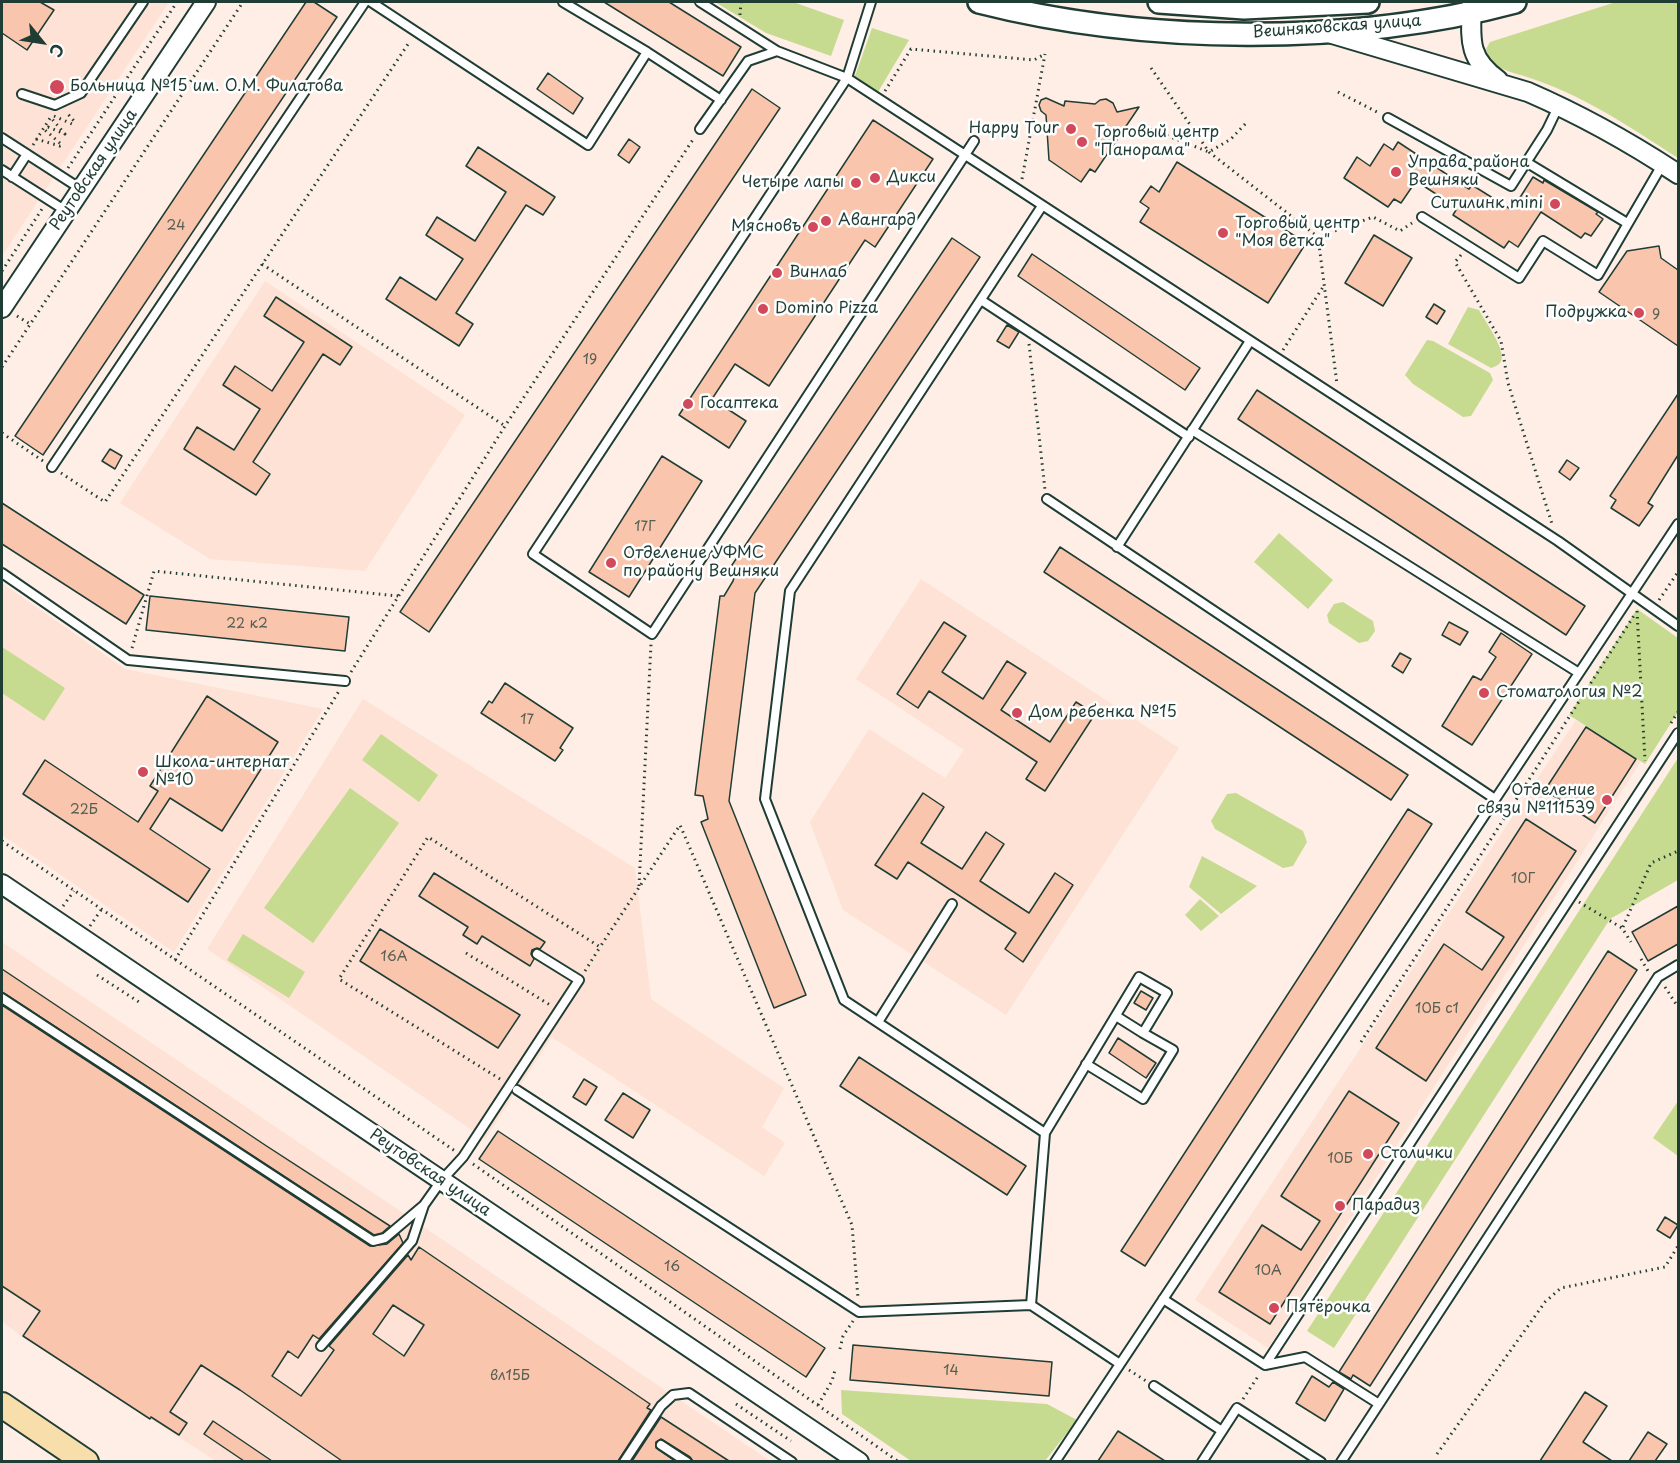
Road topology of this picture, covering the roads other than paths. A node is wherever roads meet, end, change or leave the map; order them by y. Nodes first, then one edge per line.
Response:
1 (143, 2) edge
2 (206, 2) edge
3 (365, 2) edge
4 (371, 2) edge
5 (563, 2) edge
6 (700, 2) edge
7 (871, 2) edge
8 (979, 2) edge
9 (1159, 2) edge
10 (1368, 2) edge
11 (1515, 2) edge
12 (1472, 7) edge
13 (1323, 31) junction
14 (777, 51) junction
15 (647, 52) junction
16 (847, 78) junction
17 (1503, 83) junction
18 (22, 94) dead end
19 (720, 100) junction
20 (1559, 105) junction
21 (1388, 118) road end
22 (700, 129) road end
23 (2, 138) edge
24 (974, 141) dead end
25 (27, 154) junction
26 (965, 156) junction
27 (1527, 162) junction
28 (1663, 164) junction
29 (2, 170) edge
30 (1678, 174) edge
31 (12, 177) junction
32 (81, 189) junction
33 (1042, 206) junction
34 (66, 211) junction
35 (1422, 217) road end
36 (1627, 223) junction
37 (981, 300) junction
38 (2, 308) edge
39 (1250, 342) junction
40 (1191, 433) junction
41 (52, 467) road end
42 (1047, 499) road end
43 (1678, 524) edge
44 (1117, 546) junction
45 (2, 573) edge
46 (1632, 594) junction
47 (1678, 626) edge
48 (1580, 673) junction
49 (345, 681) road end
50 (1678, 733) edge
51 (1495, 799) junction
52 (2, 884) edge
53 (952, 904) dead end
54 (537, 954) dead end
55 (1678, 966) edge
56 (2, 998) edge
57 (1116, 1016) junction
58 (878, 1022) junction
59 (1143, 1033) junction
60 (1086, 1064) junction
61 (513, 1088) junction
62 (1045, 1133) junction
63 (441, 1181) junction
64 (424, 1205) junction
65 (1163, 1299) junction
66 (1031, 1305) junction
67 (321, 1346) dead end
68 (1120, 1364) junction
69 (1266, 1365) junction
70 (1154, 1386) road end
71 (4, 1401) edge
72 (1379, 1404) junction
73 (1222, 1431) junction
74 (661, 1445) dead end
75 (86, 1461) edge
76 (624, 1461) edge
77 (687, 1461) edge
78 (792, 1461) edge
79 (859, 1461) edge
80 (1055, 1461) edge
81 (1202, 1461) edge
82 (1321, 1461) edge
83 (1341, 1461) edge

1 - 18 lane
2 - 32 street, Реутовская улица
3 - 41 lane
4 - 15 lane
5 - 15 lane
6 - 14 lane
7 - 16 lane
8 - 13 main road, Вешняковская улица
9 - 10 main road, Вешняковская улица
11 - 12 main road, Вешняковская улица
12 - 13 main road, Вешняковская улица
12 - 17 street
13 - 17 street
14 - 16 lane
14 - 19 lane
15 - 19 lane
16 - 26 lane
16 - 26 lane
17 - 20 street
19 - 22 lane
20 - 27 lane
20 - 28 street
21 - 27 lane
23 - 25 lane
24 - 26 lane
25 - 31 lane
25 - 32 lane
26 - 33 lane
27 - 36 lane
28 - 30 street
28 - 36 lane
29 - 31 lane
31 - 34 lane
32 - 34 street, Реутовская улица
33 - 37 lane
33 - 39 lane
34 - 38 street, Реутовская улица
35 - 36 lane
37 - 40 lane
37 - 58 lane
39 - 40 lane
39 - 46 lane
40 - 44 lane
40 - 48 lane
42 - 44 lane
43 - 46 lane
44 - 51 lane
45 - 49 lane
46 - 47 lane
46 - 48 lane
48 - 51 lane
50 - 69 lane
51 - 65 lane
52 - 63 street, Реутовская улица
53 - 58 lane
54 - 61 lane
55 - 72 lane
56 - 64 lane
57 - 59 lane
57 - 59 lane
57 - 60 lane
58 - 62 lane
59 - 60 lane
60 - 62 lane
61 - 63 lane
61 - 66 lane
62 - 66 lane
63 - 64 lane
63 - 79 street, Реутовская улица
64 - 67 lane
65 - 68 lane
65 - 69 lane
66 - 68 lane
68 - 80 lane
69 - 72 lane
70 - 73 lane
71 - 75 highway
72 - 83 lane
73 - 81 lane
73 - 82 lane
74 - 77 lane
76 - 78 lane

